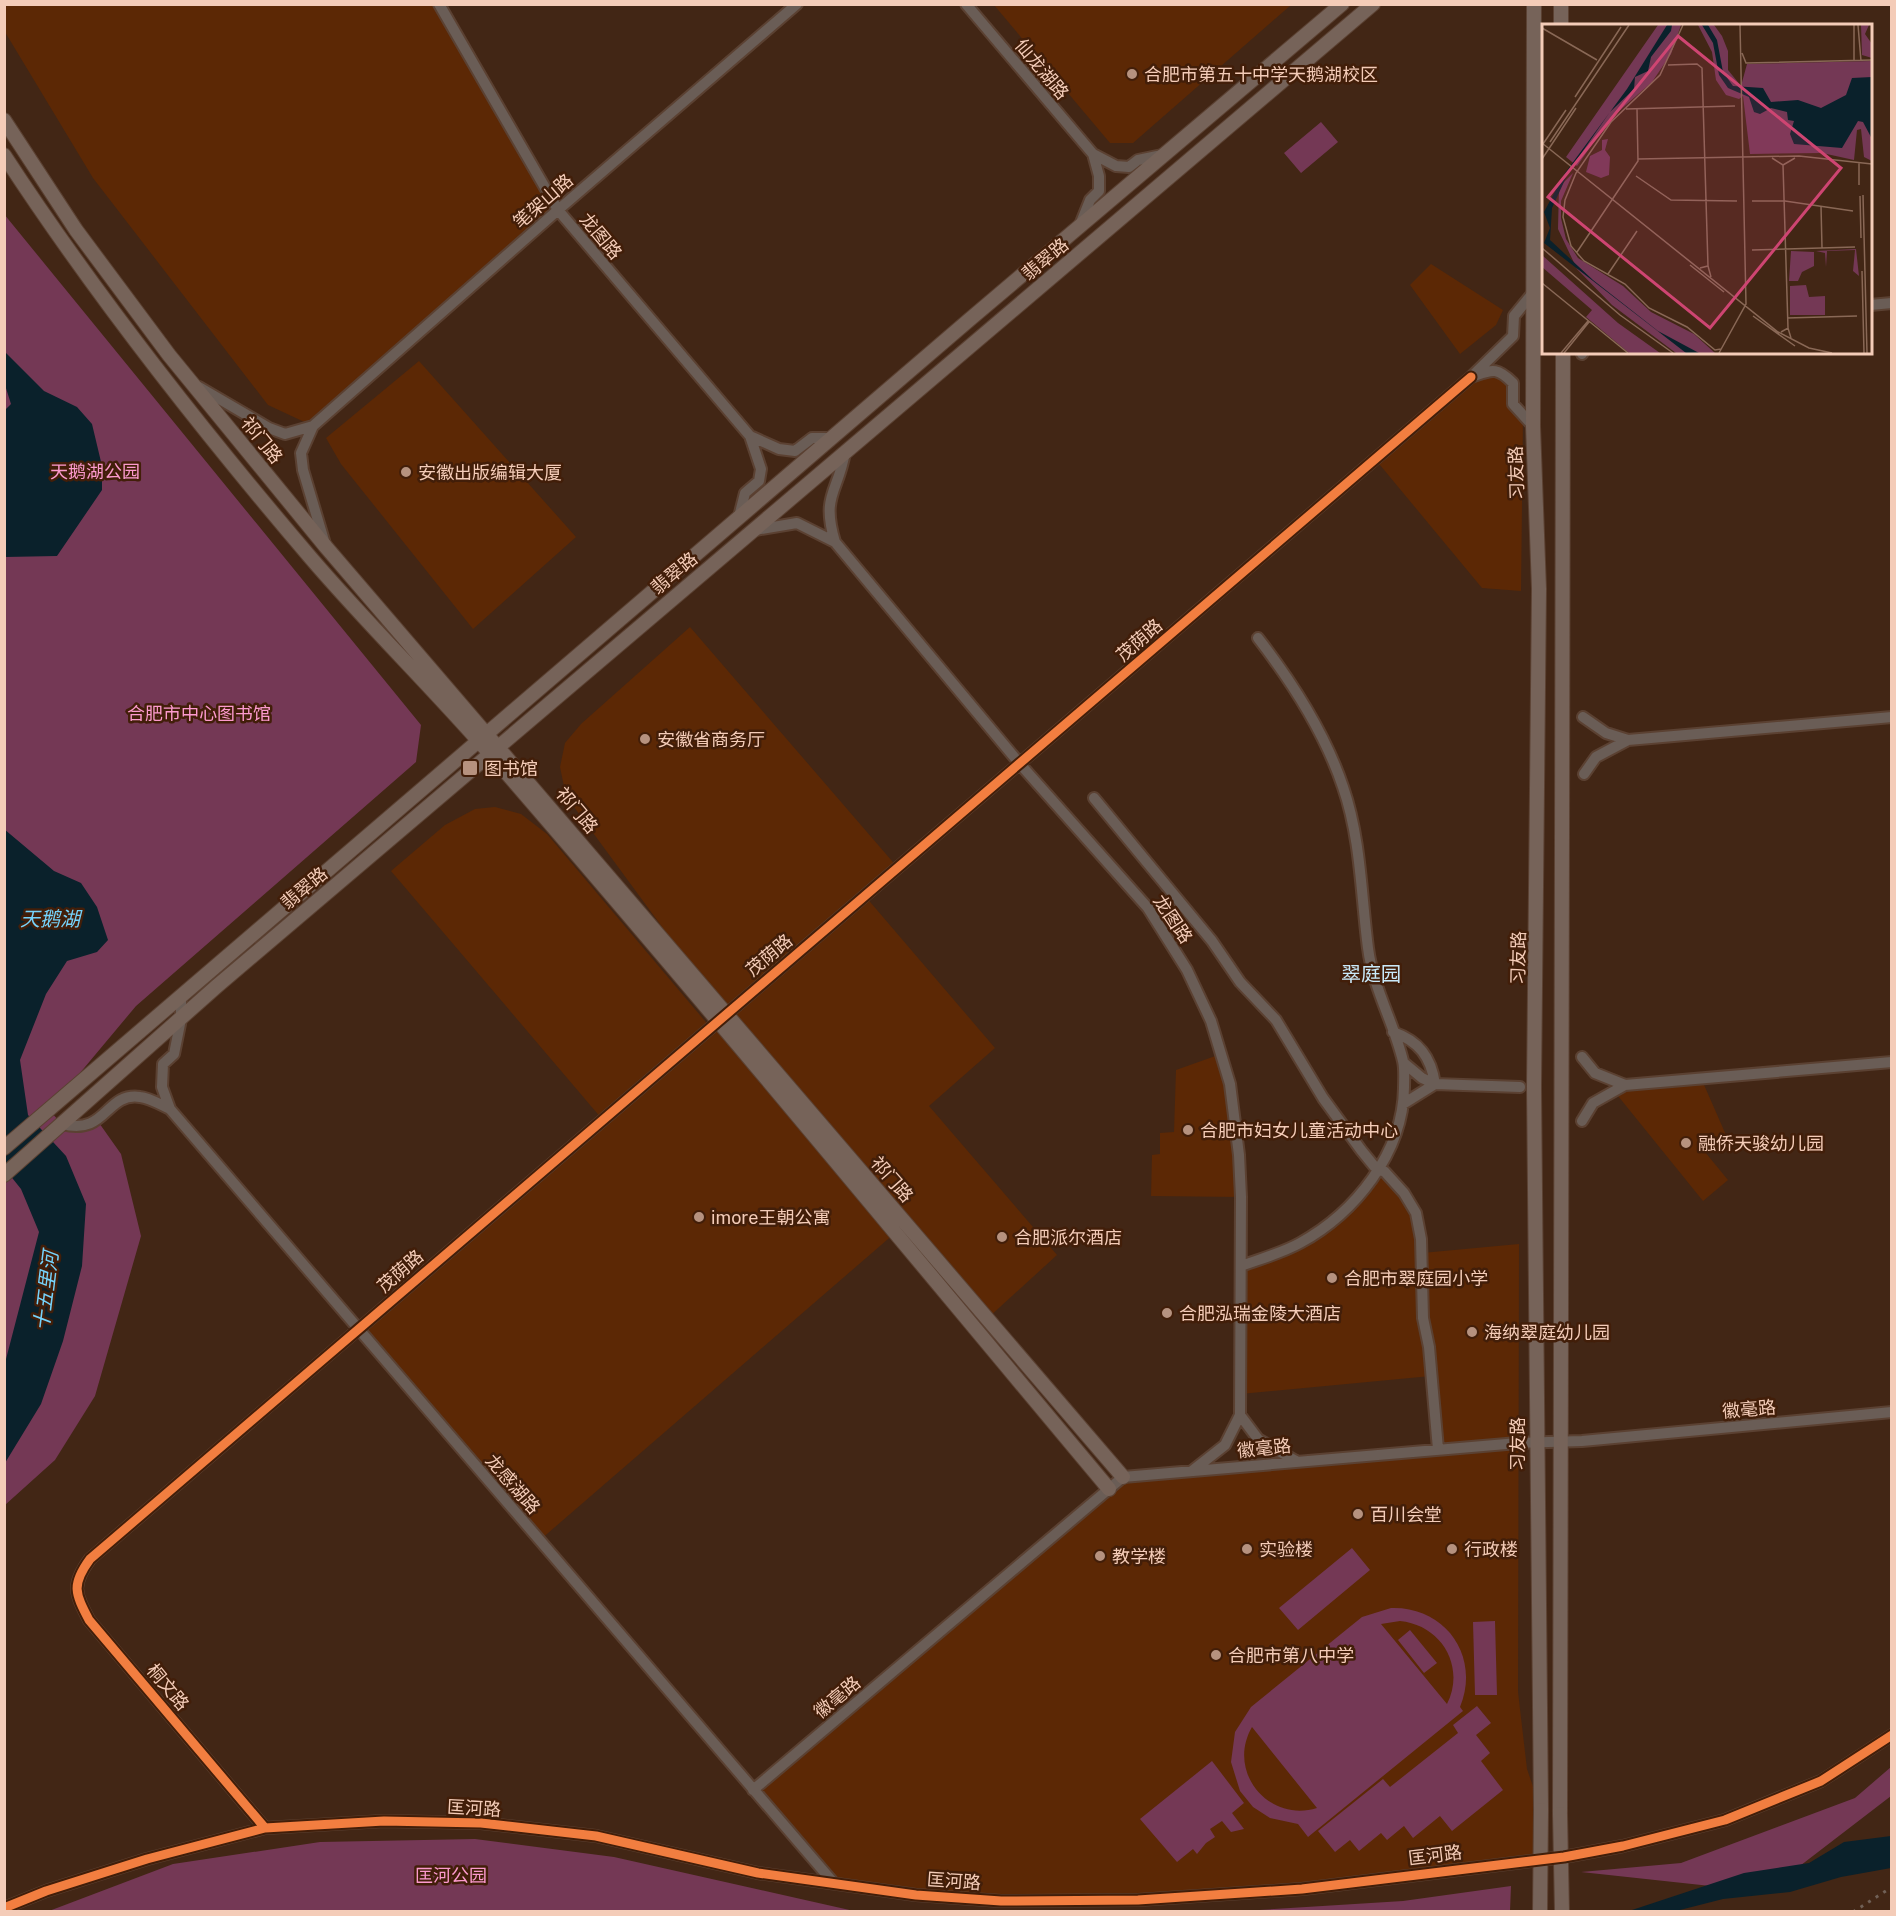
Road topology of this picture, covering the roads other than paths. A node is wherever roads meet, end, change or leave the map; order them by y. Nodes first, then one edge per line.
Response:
1 (439, 4) edge
2 (797, 4) edge
3 (966, 4) edge
4 (1342, 4) edge
5 (1373, 4) edge
6 (1534, 4) edge
7 (1561, 4) edge
8 (1332, 9) edge
9 (1561, 24) edge
10 (4, 120) edge
11 (4, 154) edge
12 (1093, 154) junction
13 (1166, 154) junction
14 (558, 210) junction
15 (1079, 227) junction
16 (1532, 294) junction
17 (1892, 303) edge
18 (1872, 305) edge
19 (1563, 354) edge
20 (1471, 377) junction
21 (191, 383) junction
22 (313, 426) junction
23 (1533, 426) junction
24 (750, 436) junction
25 (832, 438) junction
26 (845, 452) junction
27 (739, 517) junction
28 (752, 531) junction
29 (835, 542) junction
30 (326, 547) junction
31 (1258, 638) dead end
32 (1583, 717) dead end
33 (1892, 717) edge
34 (483, 737) junction
35 (1628, 740) junction
36 (495, 750) junction
37 (1020, 764) junction
38 (1584, 774) dead end
39 (1094, 798) dead end
40 (181, 997) junction
41 (722, 1017) junction
42 (181, 1018) junction
43 (1393, 1032) junction
44 (1582, 1057) dead end
45 (1892, 1062) edge
46 (1404, 1063) junction
47 (1435, 1084) junction
48 (1625, 1085) junction
49 (1520, 1087) dead end
50 (1403, 1104) junction
51 (170, 1109) junction
52 (1582, 1121) dead end
53 (63, 1124) junction
54 (4, 1148) edge
55 (1378, 1168) junction
56 (4, 1175) edge
57 (1241, 1266) junction
58 (358, 1329) junction
59 (1892, 1412) edge
60 (1240, 1415) junction
61 (1563, 1441) junction
62 (1535, 1442) junction
63 (1438, 1449) junction
64 (1296, 1462) junction
65 (1190, 1473) junction
66 (1123, 1477) junction
67 (1109, 1489) junction
68 (90, 1559) joint
69 (1892, 1736) edge
70 (753, 1790) junction
71 (265, 1828) junction
72 (832, 1881) junction
73 (4, 1908) edge
74 (1540, 1911) edge
75 (1562, 1911) edge

1 - 14 street, 龙图路
2 - 14 street, 笔架山路
3 - 12 street, 仙龙湖路
4 - 8 main road, 翡翠路
5 - 26 main road, 翡翠路
6 - 16 main road, 习友路
7 - 9 main road
8 - 13 main road, 翡翠路
10 - 21 main road, 祁门路
11 - 34 main road, 祁门路
12 - 13 street
12 - 15 street
13 - 15 main road, 翡翠路
14 - 22 street, 笔架山路
14 - 24 street, 龙图路
15 - 25 main road, 翡翠路
16 - 20 street, 茂荫路
16 - 23 main road, 习友路
17 - 18 street
19 - 61 main road
20 - 23 street
20 - 37 street, 茂荫路
21 - 22 street
21 - 30 main road, 祁门路
22 - 30 street
23 - 62 main road, 习友路
24 - 25 street
24 - 27 street
25 - 27 main road, 翡翠路
26 - 28 main road, 翡翠路
26 - 29 street
27 - 34 main road, 翡翠路
28 - 29 street
28 - 36 main road, 翡翠路
29 - 37 street, 龙图路
30 - 34 main road, 祁门路
31 - 43 street
32 - 35 street
33 - 35 street
34 - 36 main road, 祁门路
34 - 40 main road, 翡翠路
35 - 38 street
36 - 41 main road, 祁门路
36 - 42 main road, 翡翠路
37 - 41 street, 茂荫路
37 - 57 street, 龙图路
39 - 55 street
40 - 42 street
40 - 54 main road, 翡翠路
41 - 58 street, 茂荫路
41 - 66 main road, 祁门路
41 - 67 main road, 祁门路
42 - 51 street
42 - 53 main road, 翡翠路
43 - 46 street
43 - 47 street
44 - 48 street
45 - 48 street
46 - 47 street
46 - 50 street
47 - 49 street
47 - 50 street
48 - 52 street
50 - 55 street
51 - 53 street
51 - 58 street, 龙感湖路
53 - 56 main road, 翡翠路
55 - 57 street
55 - 63 street
57 - 60 street, 龙图路
58 - 68 street, 茂荫路
58 - 70 street, 龙感湖路
59 - 61 street, 徽毫路
60 - 64 street
60 - 65 street
61 - 62 street, 徽毫路
61 - 75 main road, bridge
62 - 63 street, 徽毫路
62 - 74 main road, 习友路, bridge
63 - 64 street, 徽毫路
64 - 65 street, 徽毫路
65 - 66 street, 徽毫路
66 - 67 street, 徽毫路
67 - 70 street, 徽毫路
68 - 71 street, 桐文路
69 - 72 street, 匡河路
70 - 72 street, 龙感湖路
71 - 72 street, 匡河路
71 - 73 street, 匡河路

